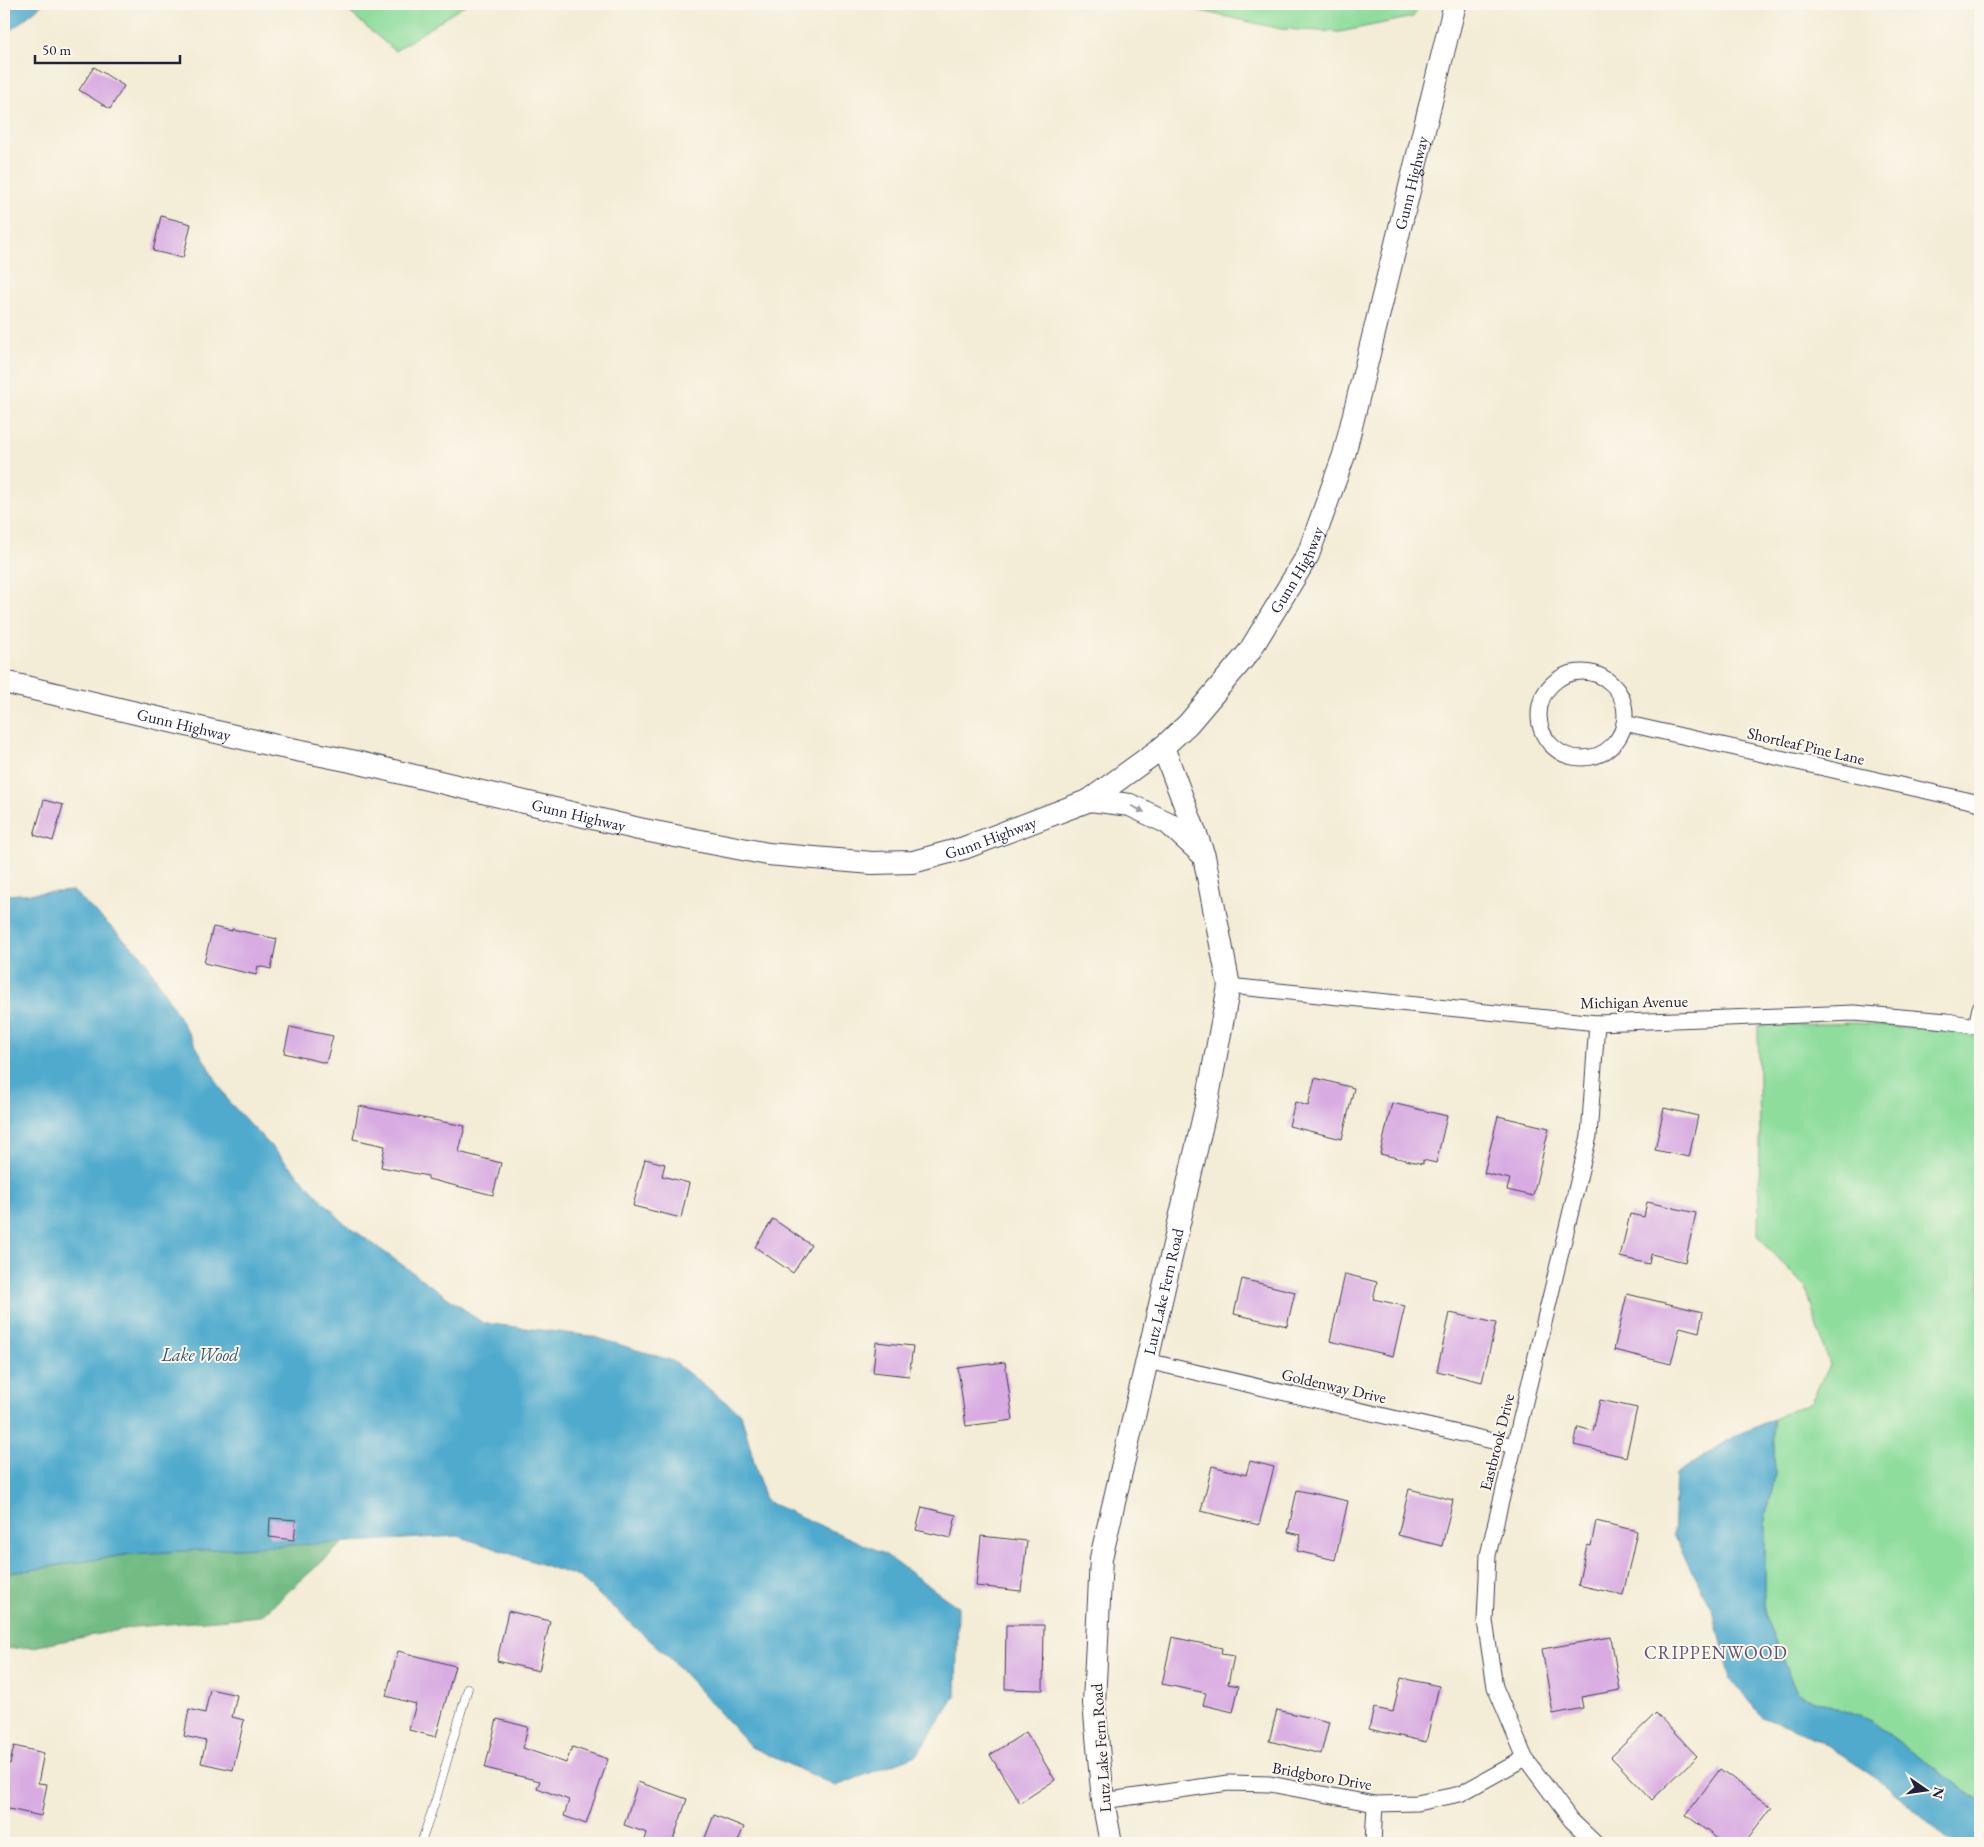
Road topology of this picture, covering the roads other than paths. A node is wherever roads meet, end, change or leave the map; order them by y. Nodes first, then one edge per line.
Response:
1 (1455, 4) edge
2 (4, 682) edge
3 (1624, 723) junction
4 (1163, 747) junction
5 (1090, 800) junction
6 (1980, 803) edge
7 (1204, 856) junction
8 (1229, 986) junction
9 (1980, 1008) edge
10 (1597, 1023) junction
11 (1978, 1026) edge
12 (1147, 1361) junction
13 (1514, 1446) junction
14 (468, 1688) dead end
15 (1525, 1758) junction
16 (1103, 1801) junction
17 (1375, 1804) junction
18 (421, 1843) edge
19 (1111, 1843) edge
20 (1373, 1843) edge
21 (1595, 1843) edge

1 - 4 main road, Gunn Highway
2 - 5 main road, Gunn Highway
3 - 3 street
3 - 6 street, Shortleaf Pine Lane
4 - 5 main road, Gunn Highway
4 - 7 main road, Lutz Lake Fern Road
5 -> 7 main road
7 - 8 main road, Lutz Lake Fern Road
8 - 10 street, Michigan Avenue
8 - 12 main road, Lutz Lake Fern Road
9 - 11 street
10 - 11 street, Michigan Avenue
10 - 13 street, Eastbrook Drive
12 - 13 street, Goldenway Drive
12 - 16 main road, Lutz Lake Fern Road
13 - 15 street, Eastbrook Drive
14 - 18 lane
15 - 17 street, Bridgboro Drive
15 - 21 street, Eastbrook Drive
16 - 17 street, Bridgboro Drive
16 - 19 main road, Lutz Lake Fern Road
17 - 20 street

